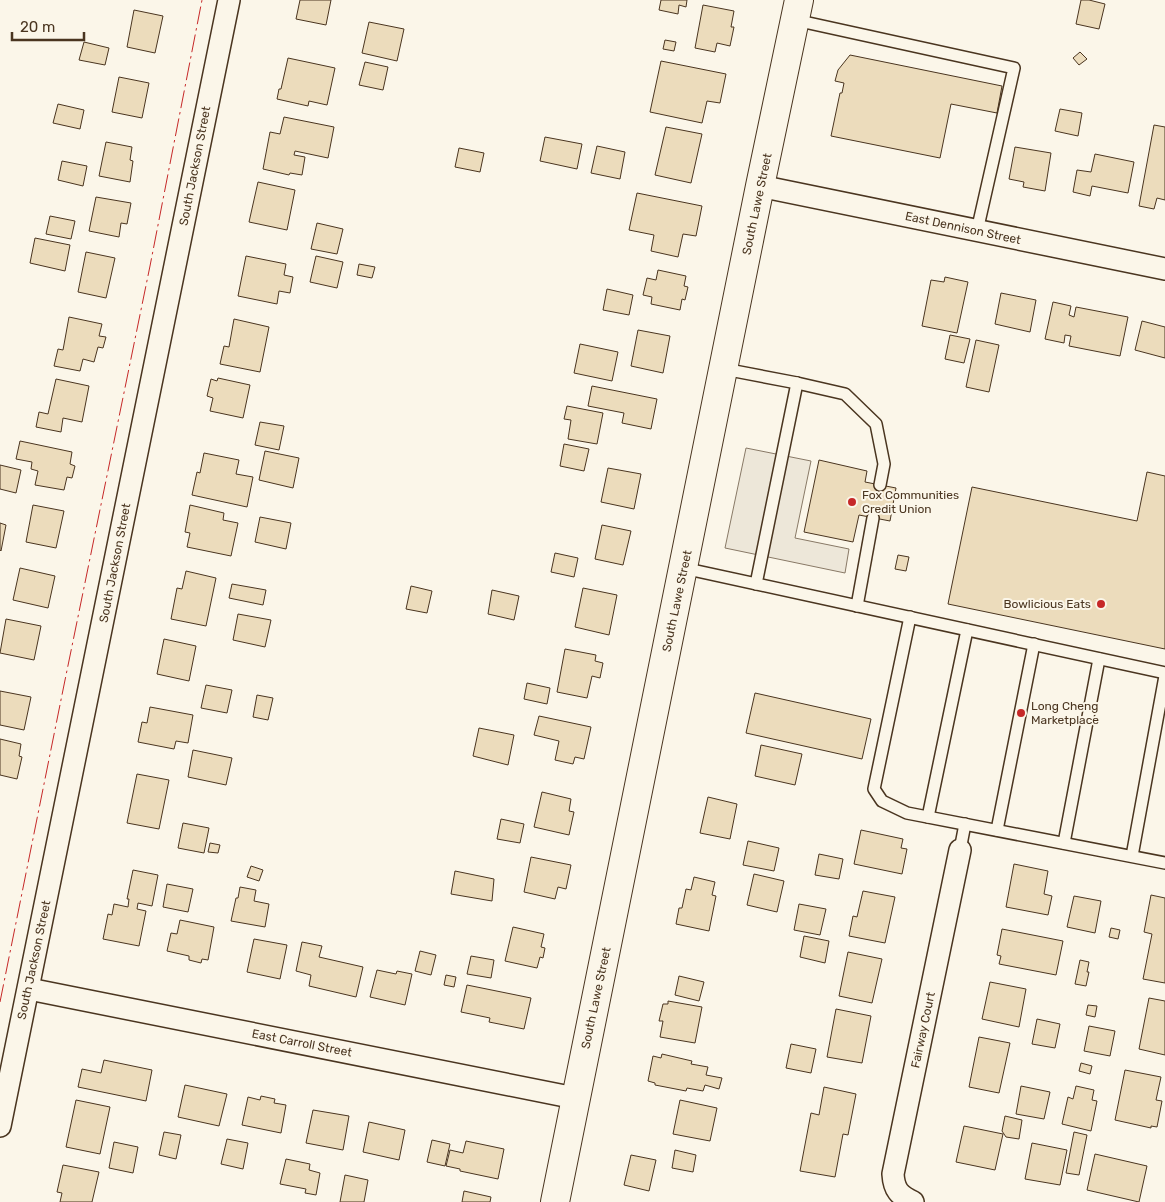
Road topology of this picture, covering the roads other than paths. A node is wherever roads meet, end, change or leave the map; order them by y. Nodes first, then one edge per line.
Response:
1 (229, 0) edge
2 (797, 10) edge
3 (760, 186) junction
4 (977, 231) junction
5 (1165, 269) edge
6 (724, 369) junction
7 (796, 383) junction
8 (880, 485) dead end
9 (873, 518) dead end
10 (683, 568) junction
11 (756, 584) junction
12 (857, 606) junction
13 (910, 617) junction
14 (967, 630) junction
15 (1034, 644) junction
16 (1100, 659) junction
17 (1165, 674) edge
18 (928, 818) junction
19 (965, 824) junction
20 (997, 830) junction
21 (1064, 843) junction
22 (960, 850) joint
23 (1132, 856) junction
24 (1165, 863) edge
25 (29, 989) junction
26 (575, 1098) junction
27 (0, 1126) edge
28 (555, 1202) edge
29 (913, 1202) edge

1 - 25 street, South Jackson Street
2 - 3 main road, South Lawe Street
2 - 4 lane
3 - 4 street, East Dennison Street
3 - 6 main road, South Lawe Street
4 - 5 street, East Dennison Street
6 - 7 lane
6 - 10 main road, South Lawe Street
7 - 8 lane
7 - 11 lane
9 - 12 lane
10 - 11 lane
10 - 26 main road, South Lawe Street
11 - 12 lane
12 - 13 lane
13 - 14 lane
13 - 18 lane
14 - 15 lane
14 - 18 lane
15 - 16 lane
15 - 20 lane
16 - 17 lane
16 - 21 lane
17 - 23 lane
18 - 19 lane
19 - 20 lane
19 - 22 lane
20 - 21 lane
21 - 23 lane
22 - 29 street, Fairway Court
23 - 24 lane
25 - 26 street, East Carroll Street
25 - 27 street, South Jackson Street
26 - 28 main road, South Lawe Street

